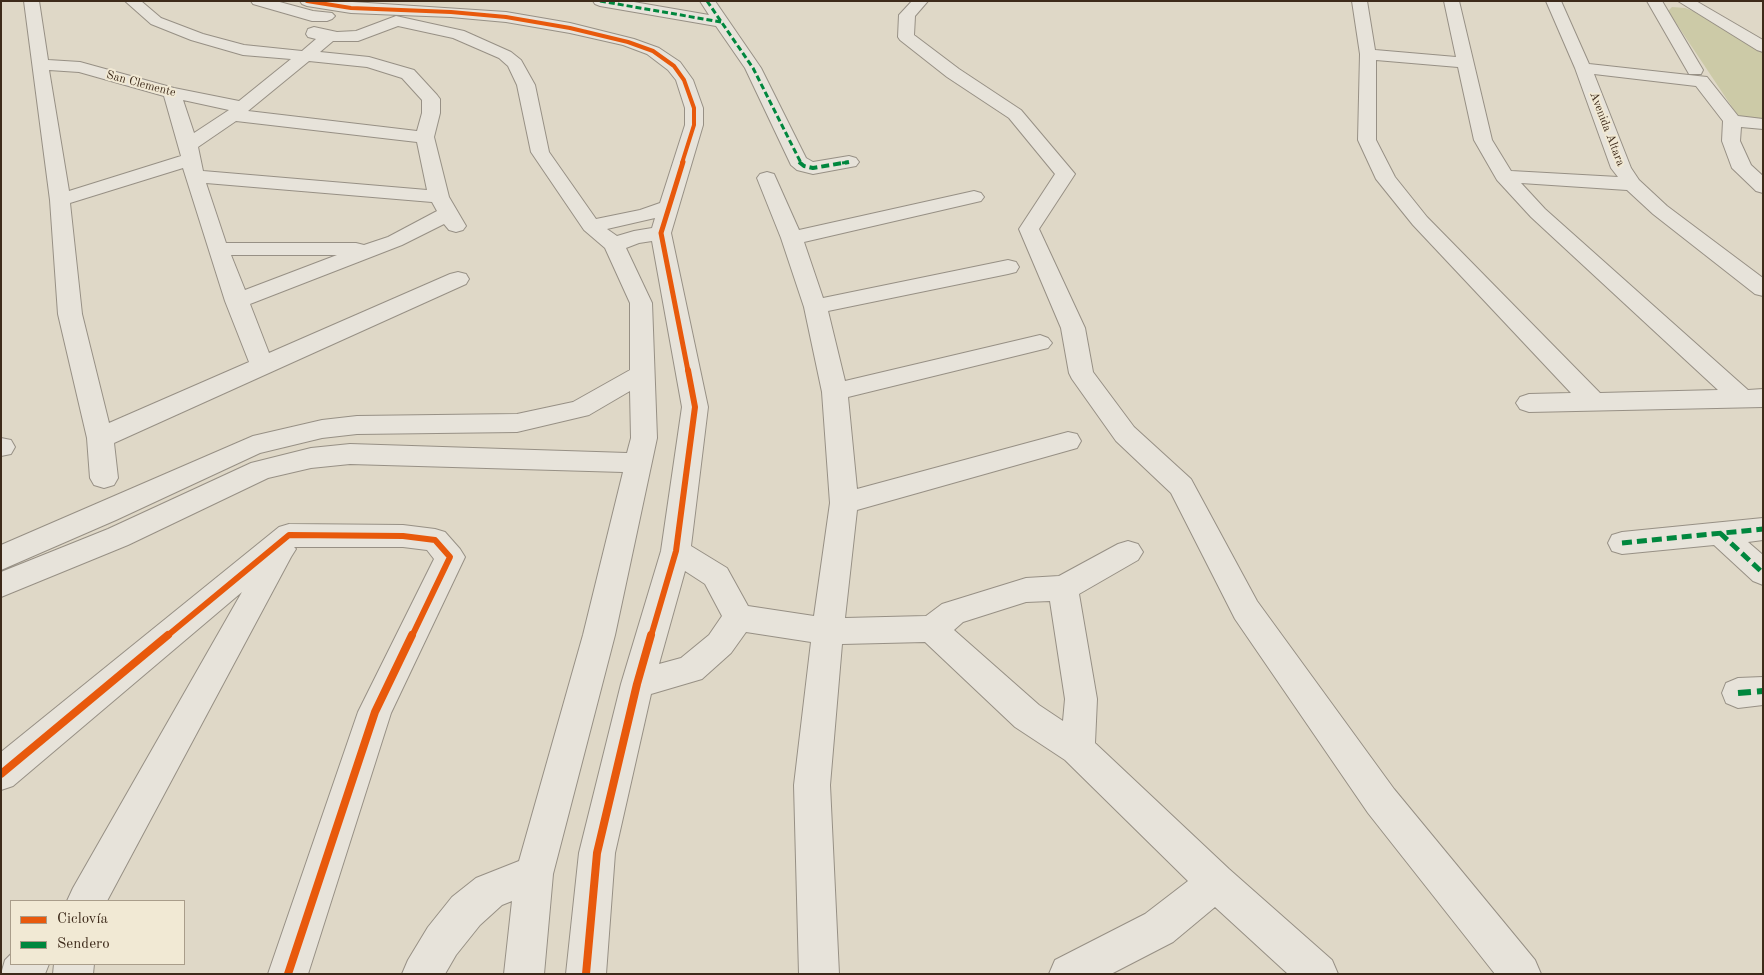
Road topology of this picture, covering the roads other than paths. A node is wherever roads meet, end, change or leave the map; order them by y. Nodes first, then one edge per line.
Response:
1 (31, 1) edge
2 (132, 1) edge
3 (258, 1) edge
4 (600, 1) edge
5 (707, 1) edge
6 (921, 1) edge
7 (1359, 1) edge
8 (1451, 1) edge
9 (1553, 1) edge
10 (1685, 1) edge
11 (1656, 4) edge
12 (310, 8) edge
13 (1707, 14) junction
14 (486, 16) junction
15 (524, 20) junction
16 (396, 21) junction
17 (721, 22) junction
18 (458, 34) junction
19 (330, 36) junction
20 (496, 37) junction
21 (1763, 47) edge
22 (1368, 54) junction
23 (305, 57) junction
24 (1580, 62) junction
25 (1466, 63) junction
26 (40, 64) junction
27 (1629, 68) junction
28 (172, 93) junction
29 (237, 111) junction
30 (1732, 121) junction
31 (1763, 124) edge
32 (425, 137) junction
33 (191, 160) junction
34 (849, 162) dead end
35 (1621, 168) junction
36 (1499, 169) junction
37 (1566, 172) junction
38 (767, 178) dead end
39 (1632, 184) junction
40 (1763, 187) edge
41 (974, 197) dead end
42 (60, 200) junction
43 (447, 213) junction
44 (665, 220) junction
45 (591, 226) junction
46 (792, 238) junction
47 (614, 245) junction
48 (218, 249) junction
49 (373, 249) junction
50 (1008, 267) dead end
51 (458, 279) dead end
52 (1763, 289) edge
53 (236, 301) junction
54 (815, 307) junction
55 (1040, 343) dead end
56 (262, 366) junction
57 (643, 374) junction
58 (834, 392) junction
59 (1753, 398) edge
60 (1594, 402) junction
61 (1529, 403) dead end
62 (322, 429) junction
63 (100, 438) junction
64 (1068, 441) dead end
65 (311, 458) junction
66 (638, 463) junction
67 (104, 478) dead end
68 (844, 503) junction
69 (1763, 529) edge
70 (1720, 533) junction
71 (289, 535) junction
72 (1622, 543) dead end
73 (676, 551) junction
74 (1128, 552) dead end
75 (1, 558) edge
76 (1763, 573) edge
77 (1, 585) edge
78 (1063, 588) junction
79 (738, 618) junction
80 (932, 629) junction
81 (828, 631) junction
82 (637, 684) junction
83 (1077, 749) junction
84 (1, 774) edge
85 (534, 874) junction
86 (1216, 882) junction
87 (87, 900) edge
88 (28, 965) edge
89 (19, 974) edge
90 (288, 974) edge
91 (422, 974) edge
92 (524, 974) edge
93 (586, 974) edge
94 (819, 974) edge
95 (1069, 974) edge
96 (1318, 974) edge
97 (1521, 974) edge

1 - 26 street
2 - 23 street
3 - 12 street
4 - 17 street
5 - 17 street
6 - 97 street
7 - 22 street
8 - 25 street
9 - 24 street, Avenida Altara
10 - 13 street
11 - 13 street
11 - 27 street
12 - 14 street
12 - 16 street
12 - 19 street
13 - 21 street
14 - 15 street
14 - 18 street
15 - 20 street
15 - 44 street
16 - 18 street
16 - 19 street
17 - 34 street
18 - 20 street
19 - 23 street
20 - 45 street
22 - 25 street
22 - 60 street
23 - 29 street
23 - 32 street
24 - 27 street
24 - 35 street, Avenida Altara
25 - 36 street
26 - 28 street, San Clemente
26 - 42 street
27 - 30 street
28 - 29 street, San Clemente
28 - 33 street
29 - 32 street, San Clemente
29 - 33 street
30 - 31 street
30 - 40 street
32 - 43 street
33 - 42 street
33 - 43 street
33 - 48 street
35 - 37 street
35 - 39 street, Avenida Altara
36 - 37 street
36 - 59 street
37 - 39 street
38 - 46 street
39 - 52 street, Avenida Altara
41 - 46 street
42 - 63 street
43 - 49 street
44 - 45 street
44 - 47 street
44 - 73 street
45 - 47 street
46 - 54 street
47 - 57 street
48 - 49 street
48 - 53 street
49 - 53 street
50 - 54 street
51 - 56 street
53 - 56 street
54 - 58 street
55 - 58 street
56 - 63 street
57 - 62 street
57 - 66 street
58 - 68 street
59 - 60 street
60 - 61 street
62 - 65 street
62 - 75 street
63 - 67 street
64 - 68 street
65 - 66 street
65 - 77 street
66 - 85 street
68 - 81 street
69 - 70 street
70 - 72 street
70 - 76 street
71 - 84 street
71 - 87 street
71 - 90 street
73 - 79 street
73 - 82 street
74 - 78 street
78 - 80 street
78 - 83 street
79 - 81 street
79 - 82 street
80 - 81 street
80 - 83 street
81 - 94 street
82 - 93 street
83 - 86 street
85 - 91 street
85 - 92 street
86 - 95 street
86 - 96 street
88 - 89 street

